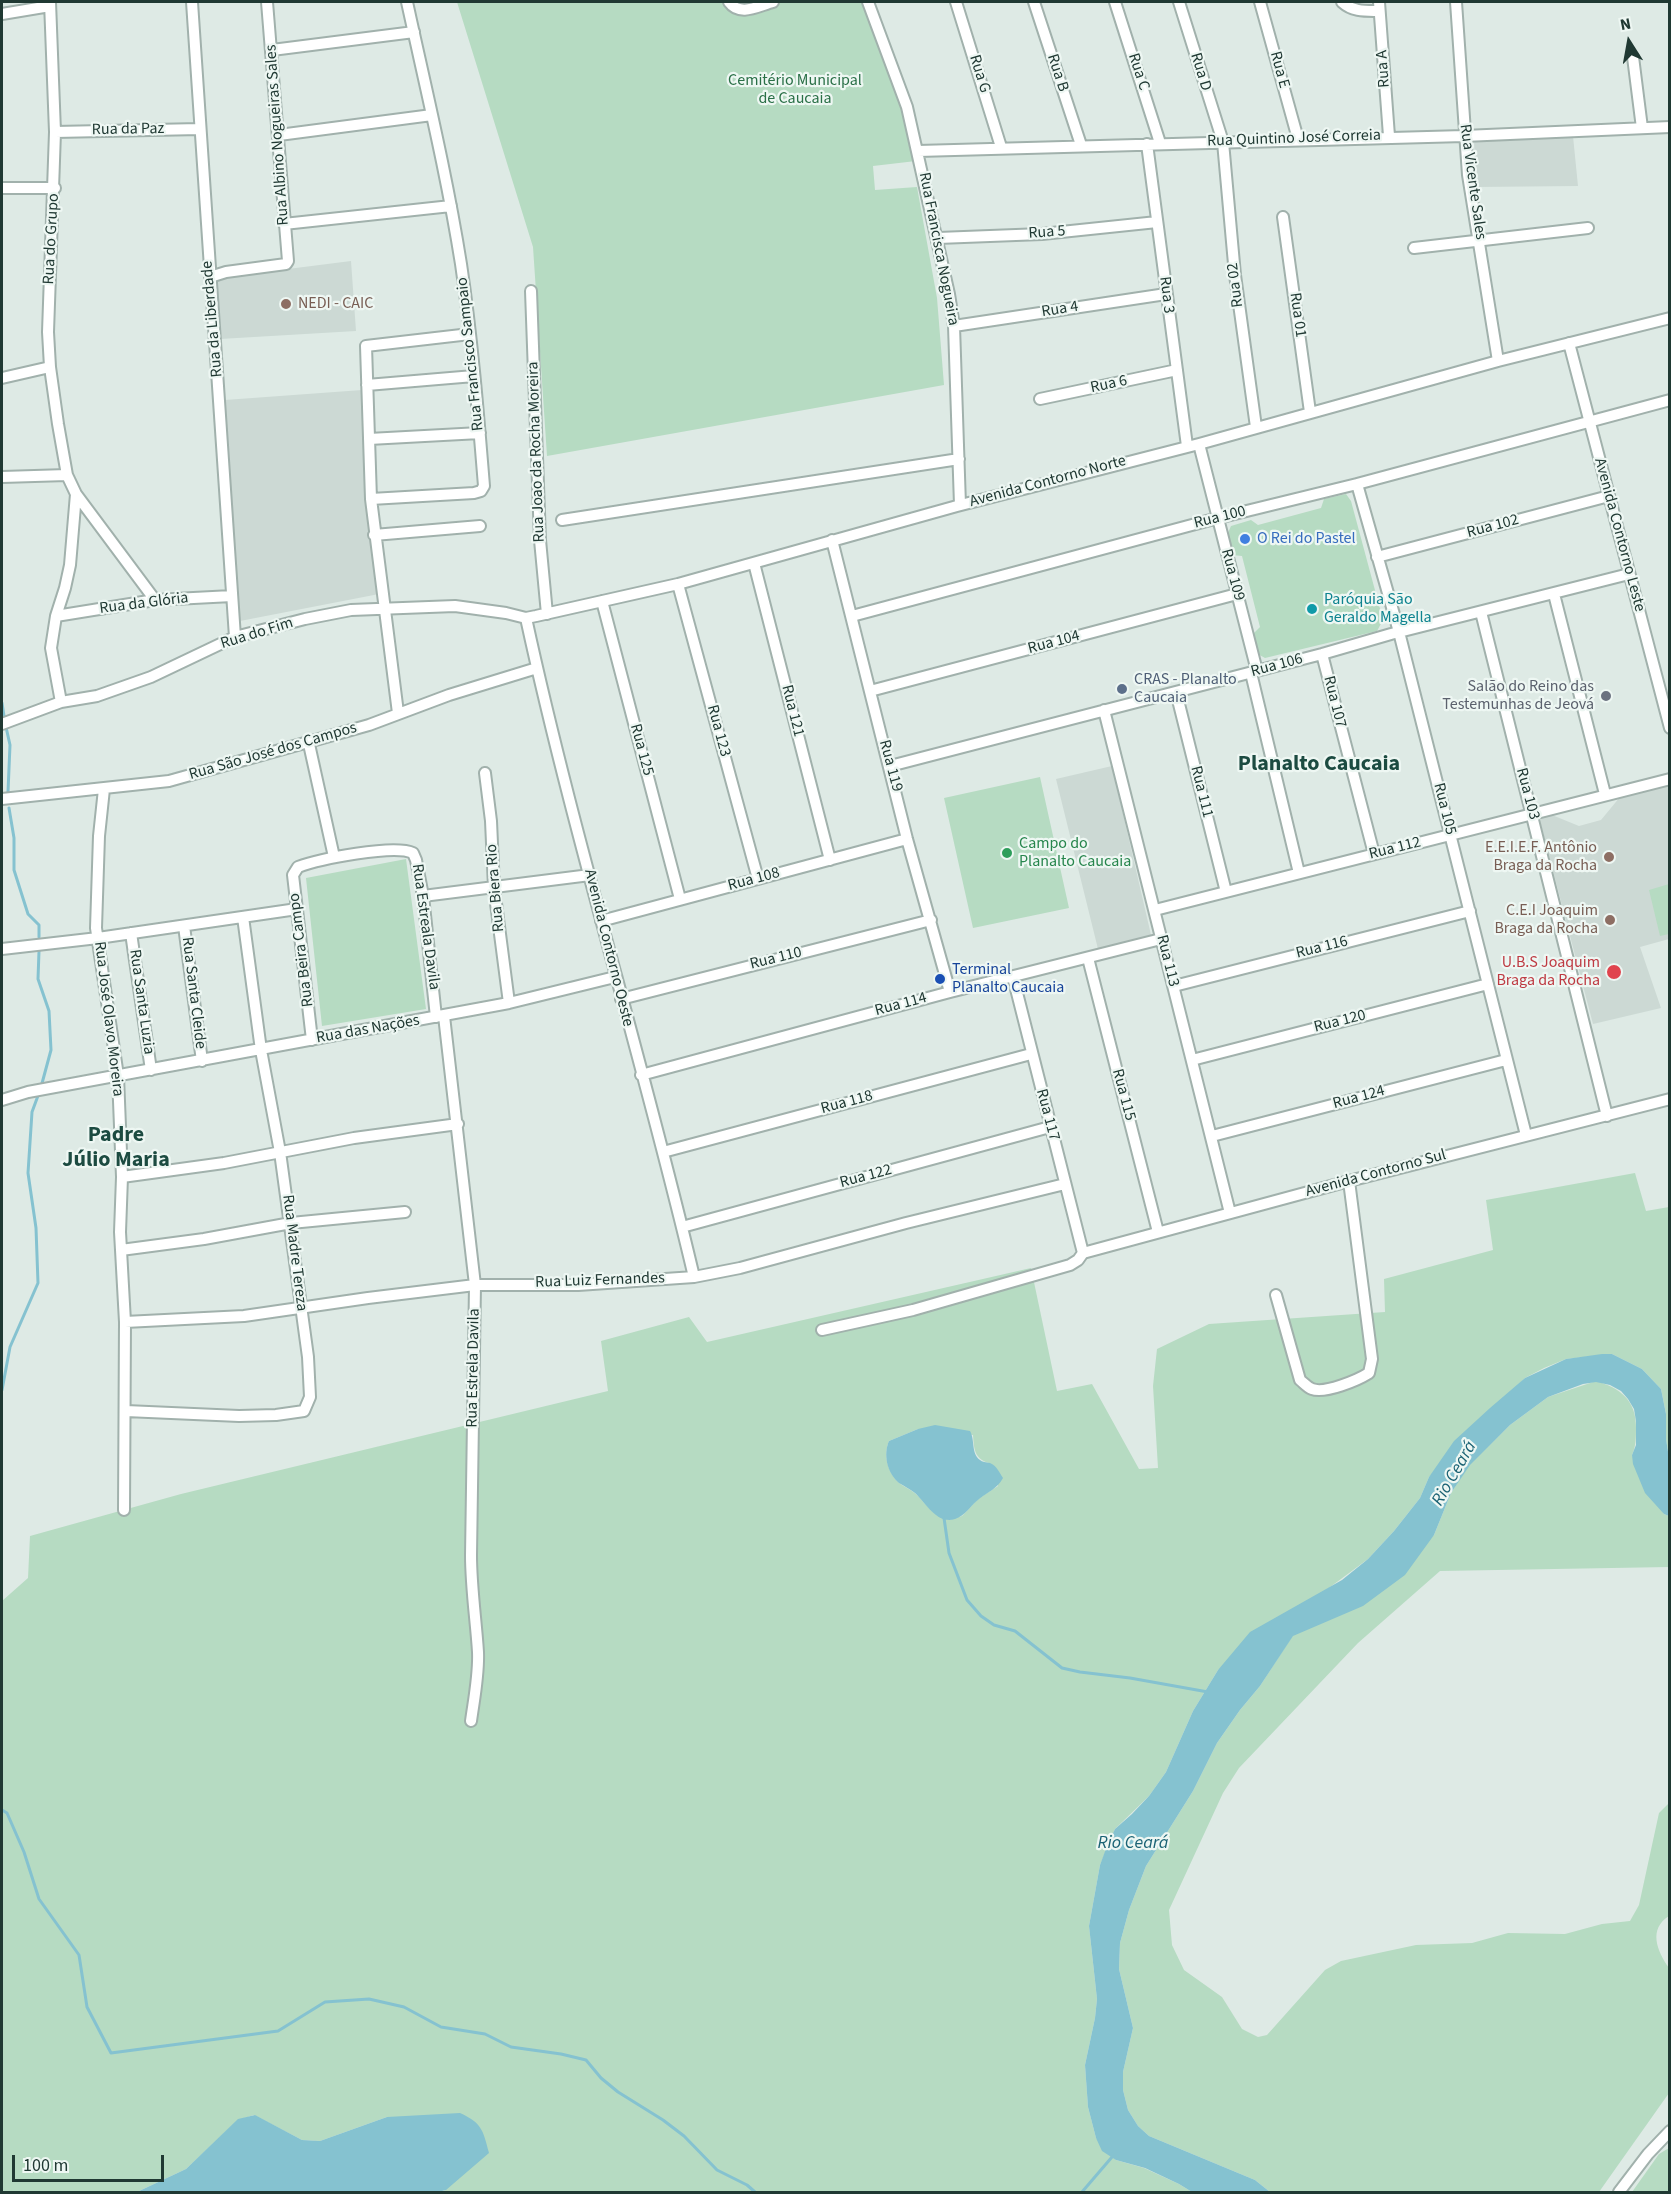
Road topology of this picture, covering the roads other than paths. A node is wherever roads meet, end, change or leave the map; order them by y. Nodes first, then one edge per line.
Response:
1 (192, 2) edge
2 (267, 2) edge
3 (407, 2) edge
4 (729, 2) edge
5 (773, 2) edge
6 (868, 2) edge
7 (956, 2) edge
8 (1034, 2) edge
9 (1115, 2) edge
10 (1179, 2) edge
11 (1260, 2) edge
12 (1342, 2) edge
13 (1456, 2) edge
14 (50, 4) edge
15 (1379, 6) edge
16 (2, 14) edge
17 (414, 32) junction
18 (272, 50) junction
19 (1633, 57) dead end
20 (432, 115) junction
21 (1670, 127) edge
22 (1642, 128) junction
23 (200, 129) junction
24 (56, 132) junction
25 (279, 135) junction
26 (1389, 136) junction
27 (1464, 136) junction
28 (1298, 139) junction
29 (1223, 142) junction
30 (1160, 143) junction
31 (1147, 144) junction
32 (1081, 145) junction
33 (1001, 147) junction
34 (918, 151) junction
35 (2, 188) edge
36 (55, 188) junction
37 (451, 206) junction
38 (1283, 217) dead end
39 (1156, 222) junction
40 (284, 224) junction
41 (1588, 228) dead end
42 (938, 238) junction
43 (1479, 239) junction
44 (1414, 248) dead end
45 (210, 278) junction
46 (531, 291) dead end
47 (1166, 294) junction
48 (1670, 318) edge
49 (954, 326) junction
50 (470, 334) junction
51 (1569, 343) junction
52 (1498, 361) junction
53 (50, 367) junction
54 (1177, 370) junction
55 (474, 376) junction
56 (2, 378) edge
57 (367, 385) junction
58 (1040, 399) dead end
59 (1670, 400) edge
60 (1310, 412) junction
61 (1589, 421) junction
62 (1256, 427) junction
63 (480, 433) junction
64 (369, 439) junction
65 (1200, 444) junction
66 (1187, 446) junction
67 (959, 459) junction
68 (67, 475) junction
69 (2, 477) edge
70 (1357, 484) junction
71 (76, 494) junction
72 (1609, 496) junction
73 (371, 499) junction
74 (960, 505) junction
75 (1218, 518) junction
76 (562, 520) dead end
77 (480, 526) dead end
78 (375, 535) junction
79 (832, 540) junction
80 (1377, 557) junction
81 (754, 563) junction
82 (1629, 574) junction
83 (678, 584) junction
84 (1238, 594) junction
85 (1554, 594) junction
86 (232, 596) junction
87 (155, 600) junction
88 (602, 601) junction
89 (385, 609) junction
90 (1481, 612) junction
91 (547, 614) junction
92 (56, 616) junction
93 (852, 616) junction
94 (526, 618) junction
95 (1399, 632) junction
96 (235, 637) junction
97 (1322, 654) junction
98 (537, 668) junction
99 (1254, 672) junction
100 (870, 691) junction
101 (1176, 692) junction
102 (61, 702) junction
103 (1667, 709) edge
104 (1104, 710) junction
105 (398, 713) junction
106 (2, 724) edge
107 (1670, 728) edge
108 (309, 744) junction
109 (890, 766) junction
110 (485, 773) dead end
111 (1670, 780) edge
112 (104, 789) junction
113 (1605, 794) junction
114 (2, 799) edge
115 (1532, 813) junction
116 (1451, 835) junction
117 (907, 839) junction
118 (1374, 854) junction
119 (334, 857) junction
120 (830, 860) junction
121 (1299, 873) junction
122 (590, 875) junction
123 (758, 879) junction
124 (494, 888) junction
125 (1226, 892) junction
126 (423, 896) junction
127 (681, 899) junction
128 (297, 909) junction
129 (1155, 910) junction
130 (1470, 911) junction
131 (243, 917) junction
132 (931, 920) junction
133 (601, 921) junction
134 (184, 926) junction
135 (131, 933) junction
136 (98, 938) junction
137 (1161, 939) junction
138 (2, 949) edge
139 (1088, 958) junction
140 (615, 977) junction
141 (1013, 977) junction
142 (1488, 984) junction
143 (1174, 986) junction
144 (950, 992) junction
145 (621, 999) junction
146 (508, 1004) junction
147 (440, 1016) junction
148 (312, 1040) junction
149 (261, 1050) junction
150 (1031, 1054) junction
151 (1192, 1060) junction
152 (1506, 1060) junction
153 (202, 1061) junction
154 (151, 1070) junction
155 (641, 1075) junction
156 (118, 1076) junction
157 (1670, 1099) edge
158 (2, 1100) edge
159 (1607, 1116) junction
160 (458, 1124) junction
161 (1050, 1127) junction
162 (1526, 1135) junction
163 (1212, 1136) junction
164 (280, 1152) junction
165 (663, 1152) junction
166 (122, 1177) junction
167 (1348, 1181) junction
168 (1065, 1184) junction
169 (405, 1212) dead end
170 (1230, 1213) junction
171 (291, 1224) junction
172 (682, 1227) junction
173 (1158, 1232) junction
174 (121, 1250) junction
175 (1083, 1253) junction
176 (694, 1277) junction
177 (475, 1285) junction
178 (1276, 1295) dead end
179 (301, 1308) junction
180 (125, 1322) junction
181 (822, 1330) dead end
182 (126, 1411) junction
183 (124, 1510) dead end
184 (471, 1721) dead end
185 (1670, 2130) edge
186 (1619, 2193) edge

1 - 23 street, Rua da Liberdade
2 - 18 street, Rua Albino Nogueiras Sales
3 - 17 street, Rua Francisco Sampaio
4 - 5 street
6 - 34 street, Rua Francisca Nogueira
7 - 33 street, Rua G
8 - 32 street, Rua B
9 - 30 street, Rua C
10 - 29 street, Rua D
11 - 28 street, Rua E
12 - 15 street
13 - 27 street, Rua Vicente Sales
14 - 16 street
14 - 24 street, Rua do Grupo
15 - 26 street, Rua A
17 - 18 street
17 - 20 street, Rua Francisco Sampaio
18 - 25 street, Rua Albino Nogueiras Sales
19 - 22 street
20 - 25 street
20 - 37 street, Rua Francisco Sampaio
21 - 22 street, Rua Quintino José Correia
22 - 27 street, Rua Quintino José Correia
23 - 24 street, Rua da Paz
23 - 45 street, Rua da Liberdade
24 - 36 street, Rua do Grupo
25 - 40 street, Rua Albino Nogueiras Sales
26 - 27 street, Rua Quintino José Correia
26 - 28 street, Rua Quintino José Correia
27 - 43 street, Rua Vicente Sales
28 - 29 street, Rua Quintino José Correia
29 - 30 street, Rua Quintino José Correia
29 - 62 street, Rua 02
30 - 31 street, Rua Quintino José Correia
31 - 32 street, Rua Quintino José Correia
31 - 39 street, Rua 3
32 - 33 street, Rua Quintino José Correia
33 - 34 street, Rua Quintino José Correia
34 - 42 street, Rua Francisca Nogueira
35 - 36 street
36 - 53 street, Rua do Grupo
37 - 40 street
37 - 50 street, Rua Francisco Sampaio
38 - 60 street, Rua 01
39 - 42 street, Rua 5
39 - 47 street, Rua 3
40 - 45 street, Rua Albino Nogueiras Sales
41 - 43 street
42 - 49 street, Rua Francisca Nogueira
43 - 44 street
43 - 52 street, Rua Vicente Sales
45 - 86 street, Rua da Liberdade
46 - 91 street, Rua Joao da Rocha Moreira
47 - 49 street, Rua 4
47 - 54 street, Rua 3
48 - 51 street, Avenida Contorno Norte
49 - 67 street, Rua Francisca Nogueira
50 - 55 street, Rua Francisco Sampaio
50 - 57 street
51 - 52 street, Avenida Contorno Norte
51 - 61 street, Avenida Contorno Leste
52 - 60 street, Avenida Contorno Norte
53 - 56 street
53 - 68 street, Rua do Grupo
54 - 58 street, Rua 6
54 - 66 street, Rua 3
55 - 57 street
55 - 63 street, Rua Francisco Sampaio
57 - 64 street
59 - 61 street, Rua 100
60 - 62 street, Avenida Contorno Norte
61 - 70 street, Rua 100
61 - 72 street, Avenida Contorno Leste
62 - 65 street, Avenida Contorno Norte
63 - 64 street
63 - 73 street, Rua Francisco Sampaio
64 - 73 street
65 - 66 street, Avenida Contorno Norte
65 - 75 street, Rua 109
66 - 74 street, Avenida Contorno Norte
67 - 74 street, Rua Francisca Nogueira
67 - 76 street
68 - 69 street
68 - 71 street, Rua do Grupo
70 - 75 street, Rua 100
70 - 80 street, Rua 105
71 - 87 street, Rua do Grupo
71 - 92 street
72 - 80 street, Rua 102
72 - 82 street, Avenida Contorno Leste
73 - 78 street
74 - 79 street, Avenida Contorno Norte
75 - 84 street, Rua 109
75 - 93 street, Rua 100
77 - 78 street
78 - 89 street
79 - 81 street, Avenida Contorno Norte
79 - 93 street, Rua 119
80 - 95 street, Rua 105
81 - 83 street, Avenida Contorno Norte
81 - 120 street, Rua 121
82 - 85 street, Rua 106
82 - 103 street, Avenida Contorno Leste
83 - 88 street, Avenida Contorno Norte
83 - 123 street, Rua 123
84 - 99 street, Rua 109
84 - 100 street, Rua 104
85 - 90 street, Rua 106
85 - 113 street
86 - 87 street, Rua da Glória
86 - 96 street, Rua da Liberdade
87 - 92 street, Rua da Glória
88 - 91 street, Avenida Contorno Norte
88 - 127 street, Rua 125
89 - 94 street, Rua do Fim
89 - 96 street, Rua do Fim
89 - 105 street
90 - 95 street, Rua 106
90 - 115 street, Rua 103
91 - 94 street, Avenida Contorno Norte
92 - 102 street
93 - 100 street, Rua 119
94 - 98 street, Avenida Contorno Oeste
95 - 97 street, Rua 106
95 - 116 street, Rua 105
96 - 102 street, Rua do Fim
97 - 99 street, Rua 106
97 - 118 street, Rua 107
98 - 105 street, Rua São José dos Campos
98 - 122 street, Avenida Contorno Oeste
99 - 101 street, Rua 106
99 - 121 street, Rua 109
100 - 109 street, Rua 119
101 - 104 street, Rua 106
101 - 125 street, Rua 111
102 - 106 street, Rua do Fim
103 - 107 street, Avenida Contorno Leste
104 - 109 street, Rua 106
104 - 129 street, Rua 113
105 - 108 street, Rua São José dos Campos
108 - 112 street, Rua São José dos Campos
108 - 119 street
109 - 117 street, Rua 119
110 - 124 street, Rua Biera Rio
111 - 113 street, Rua 112
112 - 114 street, Rua São José dos Campos
112 - 136 street, Rua José Olavo Moreira
113 - 115 street, Rua 112
115 - 116 street, Rua 112
115 - 159 street, Rua 103
116 - 118 street, Rua 112
116 - 130 street, Rua 105
117 - 120 street, Rua 108
117 - 132 street, Rua 119
118 - 121 street, Rua 112
119 - 126 street, Rua Estreala Davila
119 - 128 street, Rua Beira Campo
120 - 123 street, Rua 108
121 - 125 street, Rua 112
122 - 124 street
122 - 133 street, Avenida Contorno Oeste
123 - 127 street, Rua 108
124 - 126 street
124 - 146 street, Rua Biera Rio
125 - 129 street, Rua 112
126 - 147 street, Rua Estreala Davila
127 - 133 street, Rua 108
128 - 131 street, Rua Santa Cleide
128 - 148 street, Rua Beira Campo
129 - 137 street, Rua 113
130 - 142 street, Rua 105
130 - 143 street, Rua 116
131 - 134 street, Rua Santa Cleide
131 - 149 street, Rua Madre Tereza
132 - 144 street, Rua 119
132 - 145 street, Rua 110
133 - 140 street, Avenida Contorno Oeste
134 - 135 street, Rua Santa Cleide
134 - 153 street, Rua Santa Cleide
135 - 136 street, Rua Santa Cleide
135 - 154 street, Rua Santa Luzia
136 - 138 street, Rua Santa Cleide
136 - 156 street, Rua José Olavo Moreira
137 - 139 street, Rua 114
137 - 143 street, Rua 113
139 - 141 street, Rua 114
139 - 173 street, Rua 115
140 - 145 street, Avenida Contorno Oeste
140 - 146 street, Rua das Nações
141 - 144 street, Rua 114
141 - 150 street, Rua 117
142 - 151 street, Rua 120
142 - 152 street, Rua 105
143 - 151 street, Rua 113
144 - 155 street, Rua 114
145 - 155 street, Avenida Contorno Oeste
146 - 147 street, Rua das Nações
147 - 148 street, Rua das Nações
147 - 160 street, Rua Estrela Davila
148 - 149 street, Rua das Nações
149 - 153 street, Rua das Nações
149 - 164 street, Rua Madre Tereza
150 - 161 street, Rua 117
150 - 165 street, Rua 118
151 - 163 street, Rua 113
152 - 162 street, Rua 105
152 - 163 street, Rua 124
153 - 154 street, Rua das Nações
154 - 156 street, Rua das Nações
155 - 165 street, Avenida Contorno Oeste
156 - 158 street, Rua das Nações
156 - 166 street, Rua José Olavo Moreira
157 - 159 street, Avenida Contorno Sul
159 - 162 street, Avenida Contorno Sul
160 - 164 street
160 - 177 street, Rua Estrela Davila
161 - 168 street, Rua 117
161 - 172 street, Rua 122
162 - 167 street, Avenida Contorno Sul
163 - 170 street, Rua 113
164 - 166 street
164 - 171 street, Rua Madre Tereza
165 - 172 street, Avenida Contorno Oeste
166 - 174 street, Rua José Olavo Moreira
167 - 170 street, Avenida Contorno Sul
167 - 178 street
168 - 175 street, Rua 117
168 - 176 street, Rua Luiz Fernandes
169 - 171 street
170 - 173 street, Avenida Contorno Sul
171 - 174 street
171 - 179 street, Rua Madre Tereza
172 - 176 street, Avenida Contorno Oeste
173 - 175 street, Avenida Contorno Sul
174 - 180 street, Rua José Olavo Moreira
175 - 181 street, Avenida Contorno Sul
176 - 177 street, Rua Luiz Fernandes
177 - 179 street, Rua Luiz Fernandes
177 - 184 street, Rua Estrela Davila
179 - 180 street, Rua Luiz Fernandes
179 - 182 street, Rua Madre Tereza
180 - 182 street, Rua José Olavo Moreira
182 - 183 street, Rua José Olavo Moreira
185 - 186 street

